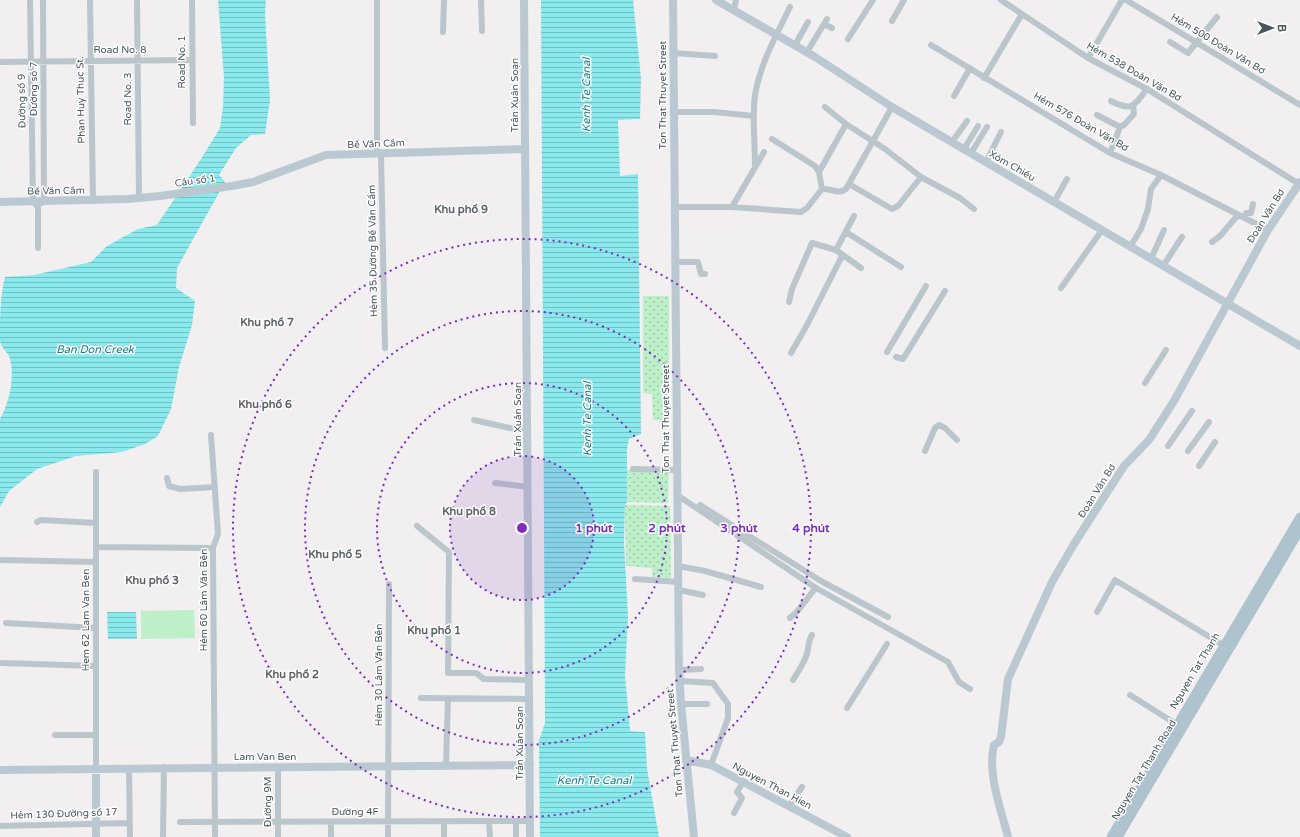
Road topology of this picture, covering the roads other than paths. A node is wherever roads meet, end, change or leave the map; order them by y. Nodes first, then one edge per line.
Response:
1 (30, 0) edge
2 (43, 0) edge
3 (90, 0) edge
4 (138, 0) edge
5 (192, 0) edge
6 (377, 0) edge
7 (444, 0) edge
8 (481, 0) edge
9 (524, 0) edge
10 (673, 0) edge
11 (716, 0) edge
12 (736, 0) edge
13 (872, 0) edge
14 (904, 0) edge
15 (1001, 0) edge
16 (1122, 0) edge
17 (1126, 0) edge
18 (790, 7) dead end
19 (734, 10) junction
20 (1022, 14) junction
21 (1217, 17) dead end
22 (892, 21) dead end
23 (808, 22) dead end
24 (832, 28) dead end
25 (482, 31) dead end
26 (443, 32) dead end
27 (777, 34) junction
28 (848, 39) dead end
29 (1170, 42) dead end
30 (1195, 42) junction
31 (795, 45) junction
32 (931, 45) dead end
33 (807, 52) junction
34 (673, 53) junction
35 (715, 56) dead end
36 (1088, 58) junction
37 (91, 60) junction
38 (138, 60) junction
39 (192, 60) junction
40 (31, 61) junction
41 (44, 61) junction
42 (0, 62) edge
43 (970, 68) junction
44 (984, 78) junction
45 (1147, 88) junction
46 (954, 96) dead end
47 (1111, 101) dead end
48 (1133, 105) junction
49 (1300, 105) edge
50 (825, 107) dead end
51 (892, 107) junction
52 (673, 112) junction
53 (1097, 115) dead end
54 (754, 116) junction
55 (966, 121) dead end
56 (193, 123) dead end
57 (846, 124) junction
58 (978, 126) dead end
59 (987, 126) dead end
60 (1120, 126) junction
61 (1001, 132) dead end
62 (772, 139) dead end
63 (873, 142) junction
64 (952, 142) junction
65 (526, 149) junction
66 (967, 151) junction
67 (764, 152) dead end
68 (1110, 153) junction
69 (379, 154) junction
70 (986, 162) junction
71 (755, 166) junction
72 (819, 172) junction
73 (1161, 175) junction
74 (921, 177) junction
75 (1067, 179) dead end
76 (1299, 183) edge
77 (849, 184) junction
78 (232, 186) joint
79 (822, 189) junction
80 (160, 196) joint
81 (139, 198) junction
82 (93, 200) junction
83 (0, 202) edge
84 (1054, 202) junction
85 (39, 203) junction
86 (1253, 204) dead end
87 (674, 207) junction
88 (732, 207) junction
89 (974, 209) dead end
90 (854, 216) dead end
91 (1241, 216) junction
92 (1102, 230) junction
93 (1164, 230) dead end
94 (1268, 230) junction
95 (846, 232) junction
96 (1182, 236) dead end
97 (1212, 242) dead end
98 (1130, 247) junction
99 (38, 248) dead end
100 (836, 250) junction
101 (842, 256) junction
102 (1151, 259) junction
103 (675, 262) junction
104 (1163, 266) junction
105 (901, 267) dead end
106 (861, 268) dead end
107 (705, 274) dead end
108 (926, 286) dead end
109 (1061, 288) dead end
110 (945, 291) dead end
111 (789, 302) dead end
112 (1227, 303) junction
113 (1300, 346) edge
114 (385, 348) dead end
115 (1166, 350) dead end
116 (887, 352) dead end
117 (791, 354) dead end
118 (896, 357) dead end
119 (1145, 383) dead end
120 (1192, 411) dead end
121 (474, 420) dead end
122 (1209, 422) dead end
123 (528, 429) junction
124 (211, 435) dead end
125 (957, 440) dead end
126 (1215, 442) dead end
127 (1168, 446) dead end
128 (925, 451) dead end
129 (1188, 451) dead end
130 (1199, 466) dead end
131 (633, 469) dead end
132 (676, 470) junction
133 (96, 472) dead end
134 (167, 478) dead end
135 (495, 483) dead end
136 (215, 487) junction
137 (528, 487) junction
138 (677, 493) junction
139 (1300, 517) edge
140 (37, 522) dead end
141 (96, 523) junction
142 (417, 526) dead end
143 (1300, 530) edge
144 (96, 547) junction
145 (213, 548) junction
146 (2, 560) dead end
147 (96, 562) junction
148 (678, 566) junction
149 (634, 579) dead end
150 (389, 584) dead end
151 (679, 586) junction
152 (760, 587) dead end
153 (816, 588) junction
154 (703, 595) dead end
155 (1097, 612) dead end
156 (888, 617) dead end
157 (790, 618) dead end
158 (6, 623) dead end
159 (96, 628) junction
160 (812, 635) dead end
161 (887, 644) dead end
162 (1223, 645) junction
163 (2, 663) dead end
164 (96, 666) junction
165 (702, 669) dead end
166 (679, 670) junction
167 (530, 680) junction
168 (793, 680) dead end
169 (679, 681) junction
170 (970, 689) dead end
171 (1130, 695) dead end
172 (421, 698) dead end
173 (448, 698) junction
174 (530, 699) junction
175 (681, 704) junction
176 (707, 704) dead end
177 (847, 708) dead end
178 (1176, 724) junction
179 (55, 734) dead end
180 (96, 734) junction
181 (686, 760) junction
182 (446, 765) junction
183 (530, 765) junction
184 (712, 765) junction
185 (388, 766) junction
186 (164, 767) junction
187 (215, 767) junction
188 (278, 767) junction
189 (96, 768) junction
190 (129, 768) junction
191 (0, 770) edge
192 (743, 782) junction
193 (802, 787) dead end
194 (789, 806) junction
195 (734, 813) dead end
196 (516, 821) junction
197 (530, 821) junction
198 (180, 822) dead end
199 (215, 822) junction
200 (278, 822) junction
201 (331, 822) junction
202 (388, 822) junction
203 (444, 822) junction
204 (489, 822) junction
205 (96, 823) junction
206 (130, 823) junction
207 (0, 826) edge
208 (96, 837) edge
209 (130, 837) edge
210 (163, 837) edge
211 (215, 837) edge
212 (278, 837) edge
213 (331, 837) edge
214 (388, 837) edge
215 (444, 837) edge
216 (490, 837) edge
217 (516, 837) edge
218 (530, 837) edge
219 (694, 837) edge
220 (847, 837) edge
221 (1008, 837) edge
222 (1111, 837) edge
223 (1118, 837) edge

1 - 40 street, Đường số 9
2 - 41 street, Đường số 7
3 - 37 street, Phan Huy Thuc St.
4 - 38 street, Road No. 3
5 - 39 street, Road No. 1
6 - 69 street, Hẻm 35 Đường Bế Văn Cấm
7 - 26 street
8 - 25 street
9 - 65 street, Trần Xuân Soạn
10 - 34 street, Ton That Thuyet Street
11 - 19 street, Xóm Chiếu
12 - 19 street
13 - 28 street
14 - 22 street
15 - 20 street, Hẻm 538 Đoàn Văn Bơ
16 - 36 street
17 - 30 street, Hẻm 500 Đoàn Văn Bơ
18 - 27 street
19 - 27 street, Xóm Chiếu
20 - 36 street, Hẻm 538 Đoàn Văn Bơ
20 - 44 street
21 - 30 street
23 - 31 street
24 - 33 street
27 - 31 street, Xóm Chiếu
27 - 54 street
29 - 30 street
30 - 49 street, Hẻm 500 Đoàn Văn Bơ
31 - 33 street, Xóm Chiếu
32 - 43 street, Hẻm 576 Đoàn Văn Bơ
33 - 51 street, Xóm Chiếu
34 - 35 street
34 - 52 street, Ton That Thuyet Street
36 - 45 street, Hẻm 538 Đoàn Văn Bơ
37 - 38 street, Road No. 8
37 - 41 street, Road No. 8
37 - 82 street, Phan Huy Thuc St.
38 - 39 street, Road No. 8
38 - 81 street, Road No. 3
39 - 56 street, Road No. 1
40 - 41 street, Road No. 8
40 - 42 street, Road No. 8
40 - 85 street, Đường số 9
41 - 85 street, Đường số 7
43 - 44 street, Hẻm 576 Đoàn Văn Bơ
43 - 46 street
44 - 68 street, Hẻm 576 Đoàn Văn Bơ
45 - 48 street
45 - 76 street, Hẻm 538 Đoàn Văn Bơ
47 - 48 street
48 - 60 street
50 - 57 street
51 - 63 street
51 - 64 street, Xóm Chiếu
52 - 54 street
52 - 87 street, Ton That Thuyet Street
53 - 60 street
54 - 71 street
55 - 64 street
57 - 63 street
57 - 72 street
58 - 66 street
59 - 66 street
60 - 68 street
61 - 70 street
62 - 72 street
63 - 74 street
63 - 77 street
64 - 66 street, Xóm Chiếu
65 - 69 street, Bế Văn Cấm
65 - 123 street, Trần Xuân Soạn
66 - 70 street, Xóm Chiếu
67 - 71 street
68 - 73 street, Hẻm 576 Đoàn Văn Bơ
69 - 78 street, Bế Văn Cấm
69 - 114 street, Hẻm 35 Đường Bế Văn Cấm
70 - 84 street, Xóm Chiếu
71 - 88 street
72 - 79 street
73 - 91 street, Hẻm 576 Đoàn Văn Bơ
73 - 98 street
74 - 77 street
74 - 89 street
75 - 84 street
76 - 94 street, Đoàn Văn Bơ
77 - 79 street
78 - 80 street, Cầu số 1
79 - 88 street
80 - 81 street, Bế Văn Cấm
81 - 82 street, Bế Văn Cấm
82 - 85 street, Bế Văn Cấm
83 - 85 street, Bế Văn Cấm
84 - 92 street, Xóm Chiếu
85 - 99 street, Đường số 9
86 - 91 street
87 - 88 street
87 - 103 street, Ton That Thuyet Street
90 - 95 street
91 - 94 street, Hẻm 576 Đoàn Văn Bơ
91 - 97 street
92 - 98 street, Xóm Chiếu
92 - 109 street
93 - 102 street
94 - 112 street, Đoàn Văn Bơ
95 - 100 street
95 - 105 street
96 - 104 street
98 - 102 street, Xóm Chiếu
100 - 101 street
100 - 111 street
101 - 106 street
101 - 117 street
102 - 104 street, Xóm Chiếu
103 - 107 street
103 - 132 street, Ton That Thuyet Street
104 - 112 street, Xóm Chiếu
108 - 116 street
110 - 118 street
112 - 113 street, Xóm Chiếu
112 - 221 street, Đoàn Văn Bơ
115 - 119 street
120 - 127 street
121 - 123 street
122 - 129 street
123 - 137 street, Trần Xuân Soạn
124 - 136 street, Hẻm 60 Lâm Văn Bền
125 - 128 street
126 - 130 street
131 - 132 street
132 - 138 street, Ton That Thuyet Street
133 - 141 street, Hem 62 Lam Van Ben
134 - 136 street
135 - 137 street
136 - 145 street, Hẻm 60 Lâm Văn Bền
137 - 167 street, Trần Xuân Soạn
138 - 148 street, Ton That Thuyet Street
138 - 153 street
138 - 156 street
139 - 162 main road, Nguyen Tat Thanh
140 - 141 street
141 - 144 street, Hem 62 Lam Van Ben
142 - 167 street
143 - 223 main road, Nguyen Tat Thanh Road
144 - 145 street
144 - 147 street, Hem 62 Lam Van Ben
145 - 187 street, Hẻm 60 Lâm Văn Bền
146 - 147 street
147 - 159 street, Hem 62 Lam Van Ben
148 - 151 street, Ton That Thuyet Street
148 - 152 street
149 - 151 street
150 - 185 street, Hẻm 30 Lâm Văn Bền
151 - 154 street
151 - 166 street, Ton That Thuyet Street
153 - 157 street
153 - 170 street
155 - 162 street
158 - 159 street
159 - 164 street, Hem 62 Lam Van Ben
160 - 168 street
161 - 177 street
162 - 178 main road, Nguyen Tat Thanh
163 - 164 street
164 - 180 street, Hem 62 Lam Van Ben
165 - 166 street
166 - 169 street, Ton That Thuyet Street
167 - 174 street, Trần Xuân Soạn
169 - 175 street, Ton That Thuyet Street
169 - 184 street
171 - 178 street
172 - 173 street
173 - 174 street
173 - 182 street
174 - 183 street, Trần Xuân Soạn
175 - 176 street
175 - 181 street, Ton That Thuyet Street
178 - 222 main road, Nguyen Tat Thanh
179 - 180 street
180 - 189 street, Hem 62 Lam Van Ben
181 - 184 street, Nguyen Than Hien
181 - 219 street, Ton That Thuyet Street
182 - 183 street, Lam Van Ben
182 - 185 street, Lam Van Ben
183 - 197 street, Trần Xuân Soạn
184 - 192 street, Nguyen Than Hien
185 - 188 street, Lam Van Ben
185 - 202 street, Hẻm 30 Lâm Văn Bền
186 - 187 street, Lam Van Ben
186 - 190 street, Lam Van Ben
186 - 210 street
187 - 188 street, Lam Van Ben
187 - 199 street, Hẻm 60 Lâm Văn Bền
188 - 200 street, Đường 9M
189 - 190 street, Lam Van Ben
189 - 191 street, Lam Van Ben
189 - 205 street
190 - 206 street
192 - 194 street, Nguyen Than Hien
192 - 195 street
193 - 194 street
194 - 220 street, Nguyen Than Hien
196 - 197 street, Đường 4F
196 - 204 street, Đường 4F
196 - 217 street
197 - 218 street, Trần Xuân Soạn
198 - 199 street, Đường 4F
199 - 200 street, Đường 4F
199 - 211 street, Hẻm 60 Lâm Văn Bền
200 - 201 street, Đường 4F
200 - 212 street, Đường 9M
201 - 202 street, Đường 4F
201 - 213 street
202 - 203 street, Đường 4F
202 - 214 street, Hẻm 30 Lâm Văn Bền
203 - 204 street, Đường 4F
203 - 215 street
204 - 216 street
205 - 206 street, Hẻm 130 Đường số 17
205 - 207 street, Hẻm 130 Đường số 17
205 - 208 street
206 - 209 street

